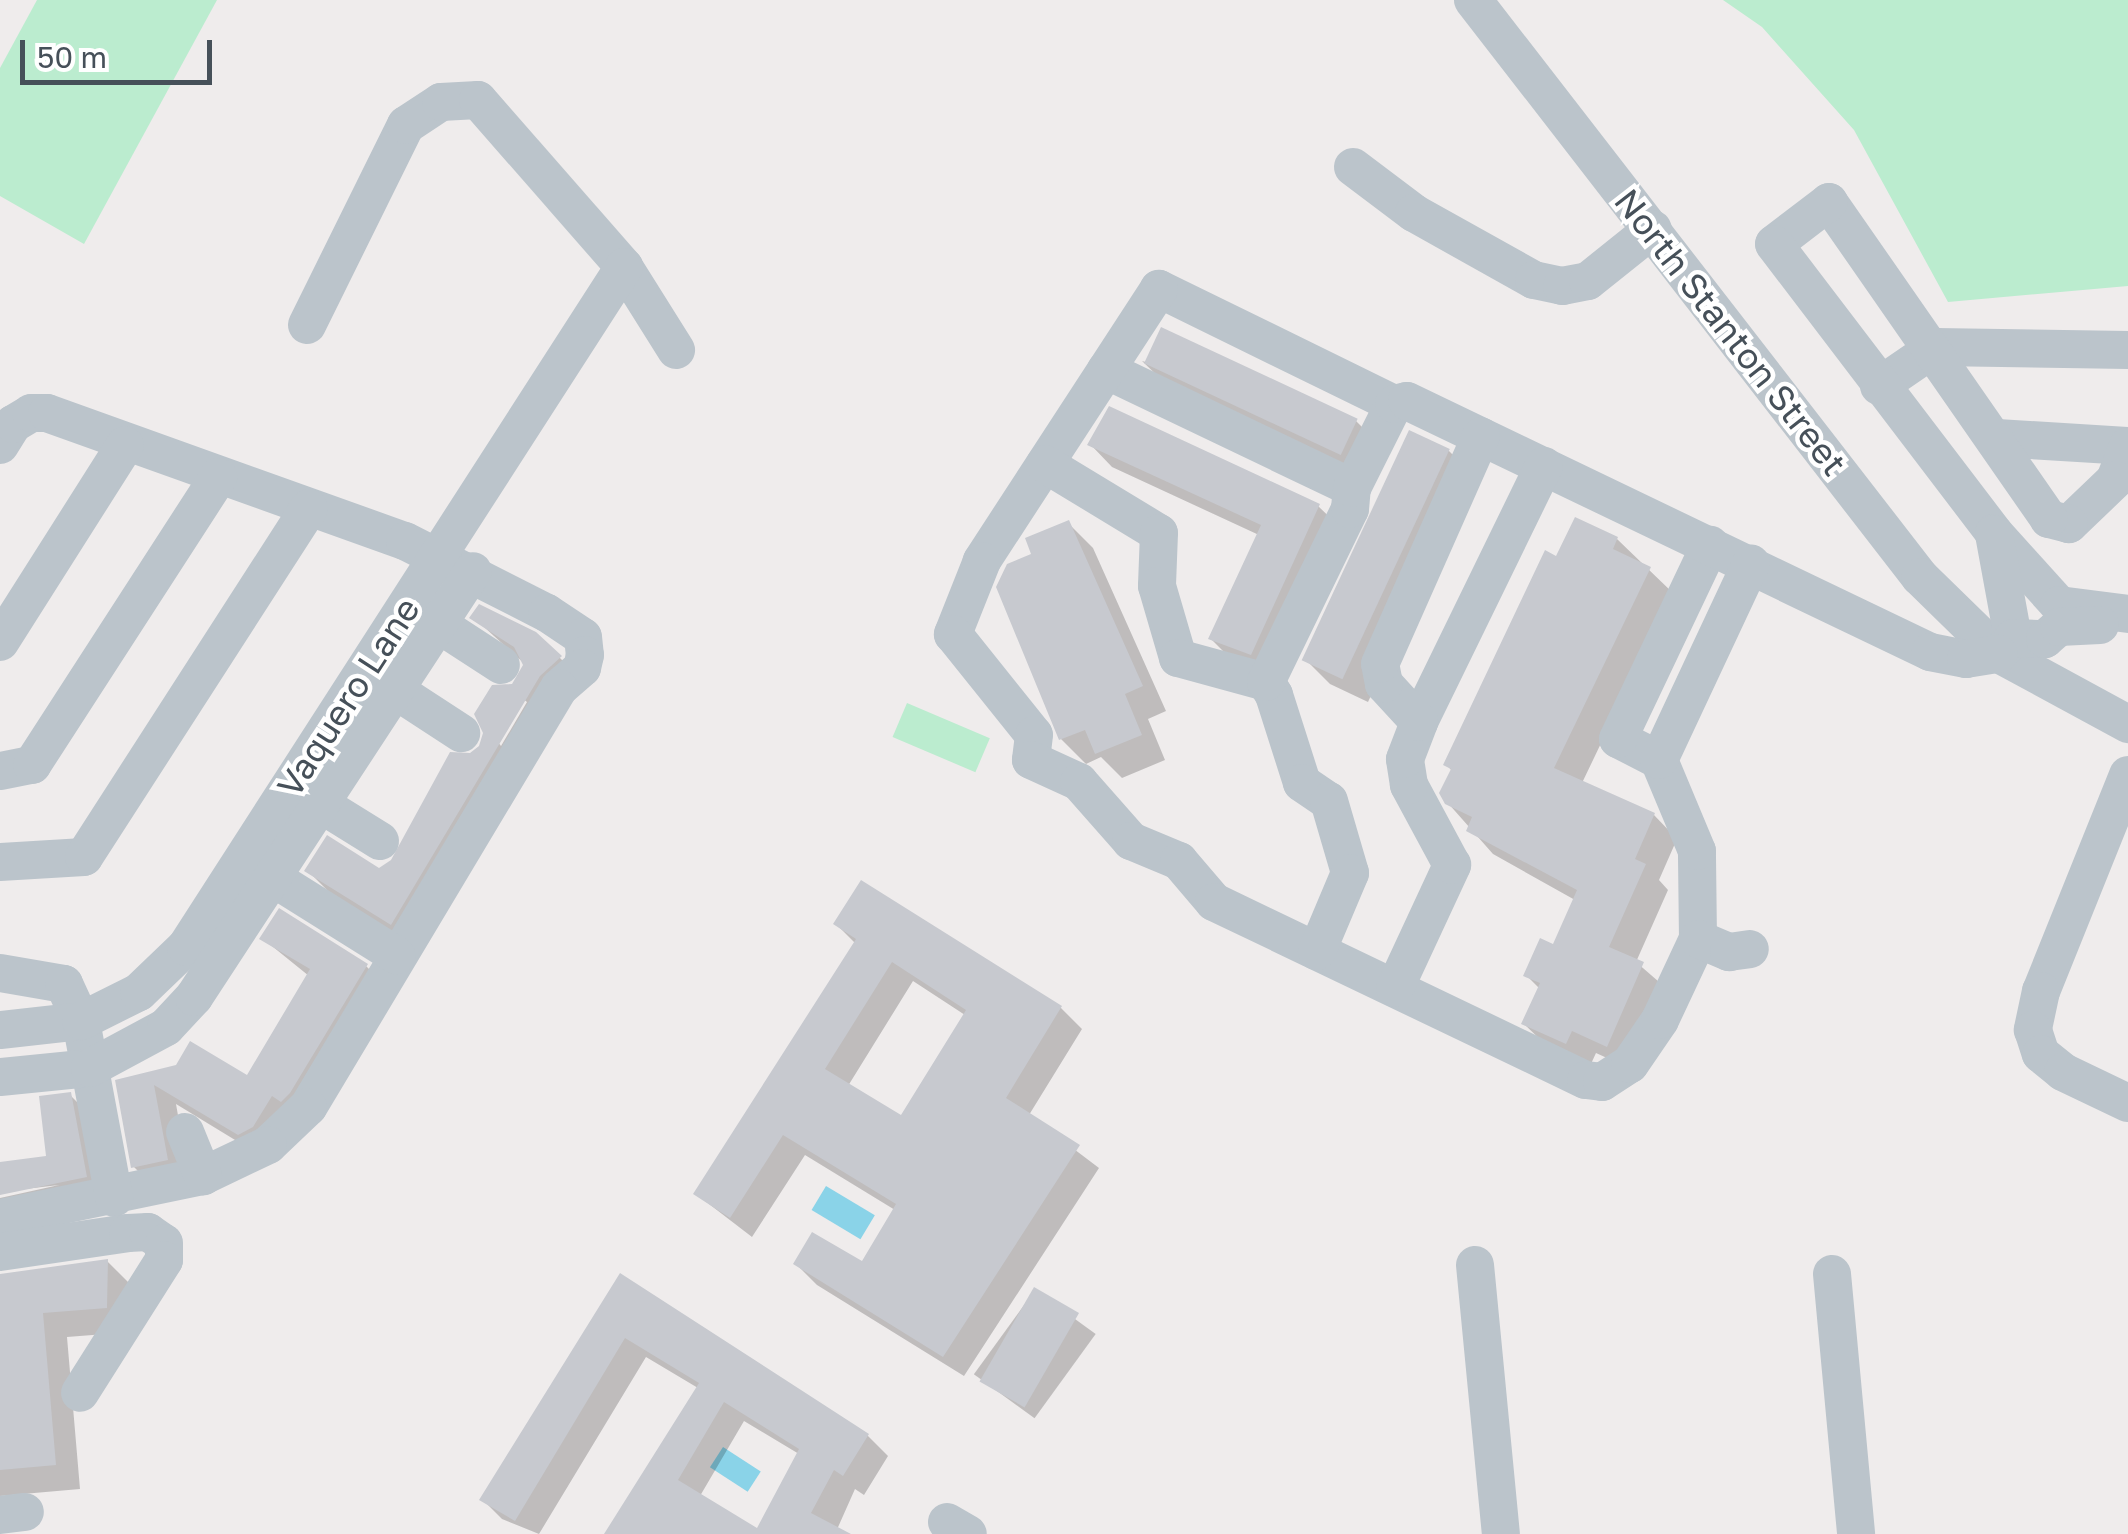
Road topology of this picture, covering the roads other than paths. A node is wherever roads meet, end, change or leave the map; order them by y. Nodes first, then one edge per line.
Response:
1 (1473, 0) edge
2 (1353, 167) dead end
3 (1653, 229) junction
4 (624, 267) junction
5 (307, 325) dead end
6 (1936, 347) junction
7 (676, 350) dead end
8 (2128, 350) edge
9 (1106, 370) junction
10 (1879, 386) junction
11 (1394, 404) junction
12 (1481, 436) junction
13 (1996, 438) junction
14 (0, 445) edge
15 (126, 445) junction
16 (2128, 446) edge
17 (1045, 464) junction
18 (1544, 466) junction
19 (218, 476) junction
20 (1352, 488) junction
21 (308, 508) junction
22 (1994, 533) junction
23 (1710, 544) junction
24 (455, 563) junction
25 (1751, 564) junction
26 (2128, 614) edge
27 (438, 624) junction
28 (2128, 624) edge
29 (0, 642) edge
30 (2006, 646) junction
31 (501, 666) dead end
32 (380, 680) junction
33 (1266, 682) junction
34 (1419, 722) junction
35 (2128, 724) edge
36 (461, 733) dead end
37 (1660, 760) junction
38 (0, 771) edge
39 (2128, 775) edge
40 (306, 794) junction
41 (380, 841) dead end
42 (0, 862) edge
43 (258, 869) junction
44 (1698, 938) junction
45 (1750, 949) dead end
46 (1317, 951) junction
47 (396, 955) junction
48 (200, 958) junction
49 (0, 973) edge
50 (1395, 988) junction
51 (80, 1020) junction
52 (7, 1030) edge
53 (90, 1068) junction
54 (6, 1076) edge
55 (2128, 1103) edge
56 (184, 1132) dead end
57 (204, 1176) junction
58 (114, 1198) junction
59 (0, 1218) edge
60 (0, 1252) edge
61 (1475, 1264) dead end
62 (1832, 1274) dead end
63 (80, 1393) dead end
64 (1501, 1534) edge
65 (1856, 1534) edge

1 - 3 street, North Stanton Street
2 - 3 street
3 - 30 street, North Stanton Street
4 - 5 street
4 - 7 street
4 - 24 street, Vaquero Lane
6 - 8 street
6 - 10 street
6 - 10 street
6 - 13 street
9 - 11 street
9 - 17 street
9 - 20 street
10 - 22 street
11 - 12 street
11 - 20 street
12 - 18 street
12 - 34 street
13 - 16 street
13 - 16 street
14 - 15 street
15 - 19 street
15 - 29 street
17 - 33 street
17 - 46 street
18 - 23 street
18 - 34 street
19 - 21 street
19 - 38 street
20 - 33 street
21 - 24 street
21 - 42 street
22 - 26 street
22 - 30 street
23 - 25 street
23 - 37 street
24 - 27 street
24 - 32 street, Vaquero Lane
24 - 47 street
25 - 30 street
25 - 37 street
27 - 31 street
27 - 32 street
28 - 30 street
30 - 35 street, North Stanton Street
32 - 36 street
32 - 40 street, Vaquero Lane
33 - 46 street
34 - 50 street
37 - 44 street
39 - 55 street
40 - 41 street
40 - 43 street, Vaquero Lane
43 - 47 street
43 - 48 street, Vaquero Lane
44 - 45 street
44 - 50 street
46 - 50 street
47 - 57 street
48 - 51 street, Vaquero Lane
48 - 53 street
49 - 51 street
51 - 52 street, Vaquero Lane
51 - 53 street
52 - 54 street
53 - 54 street
53 - 58 street
56 - 57 street
57 - 58 street
58 - 59 street
60 - 63 street
61 - 64 street
62 - 65 street

